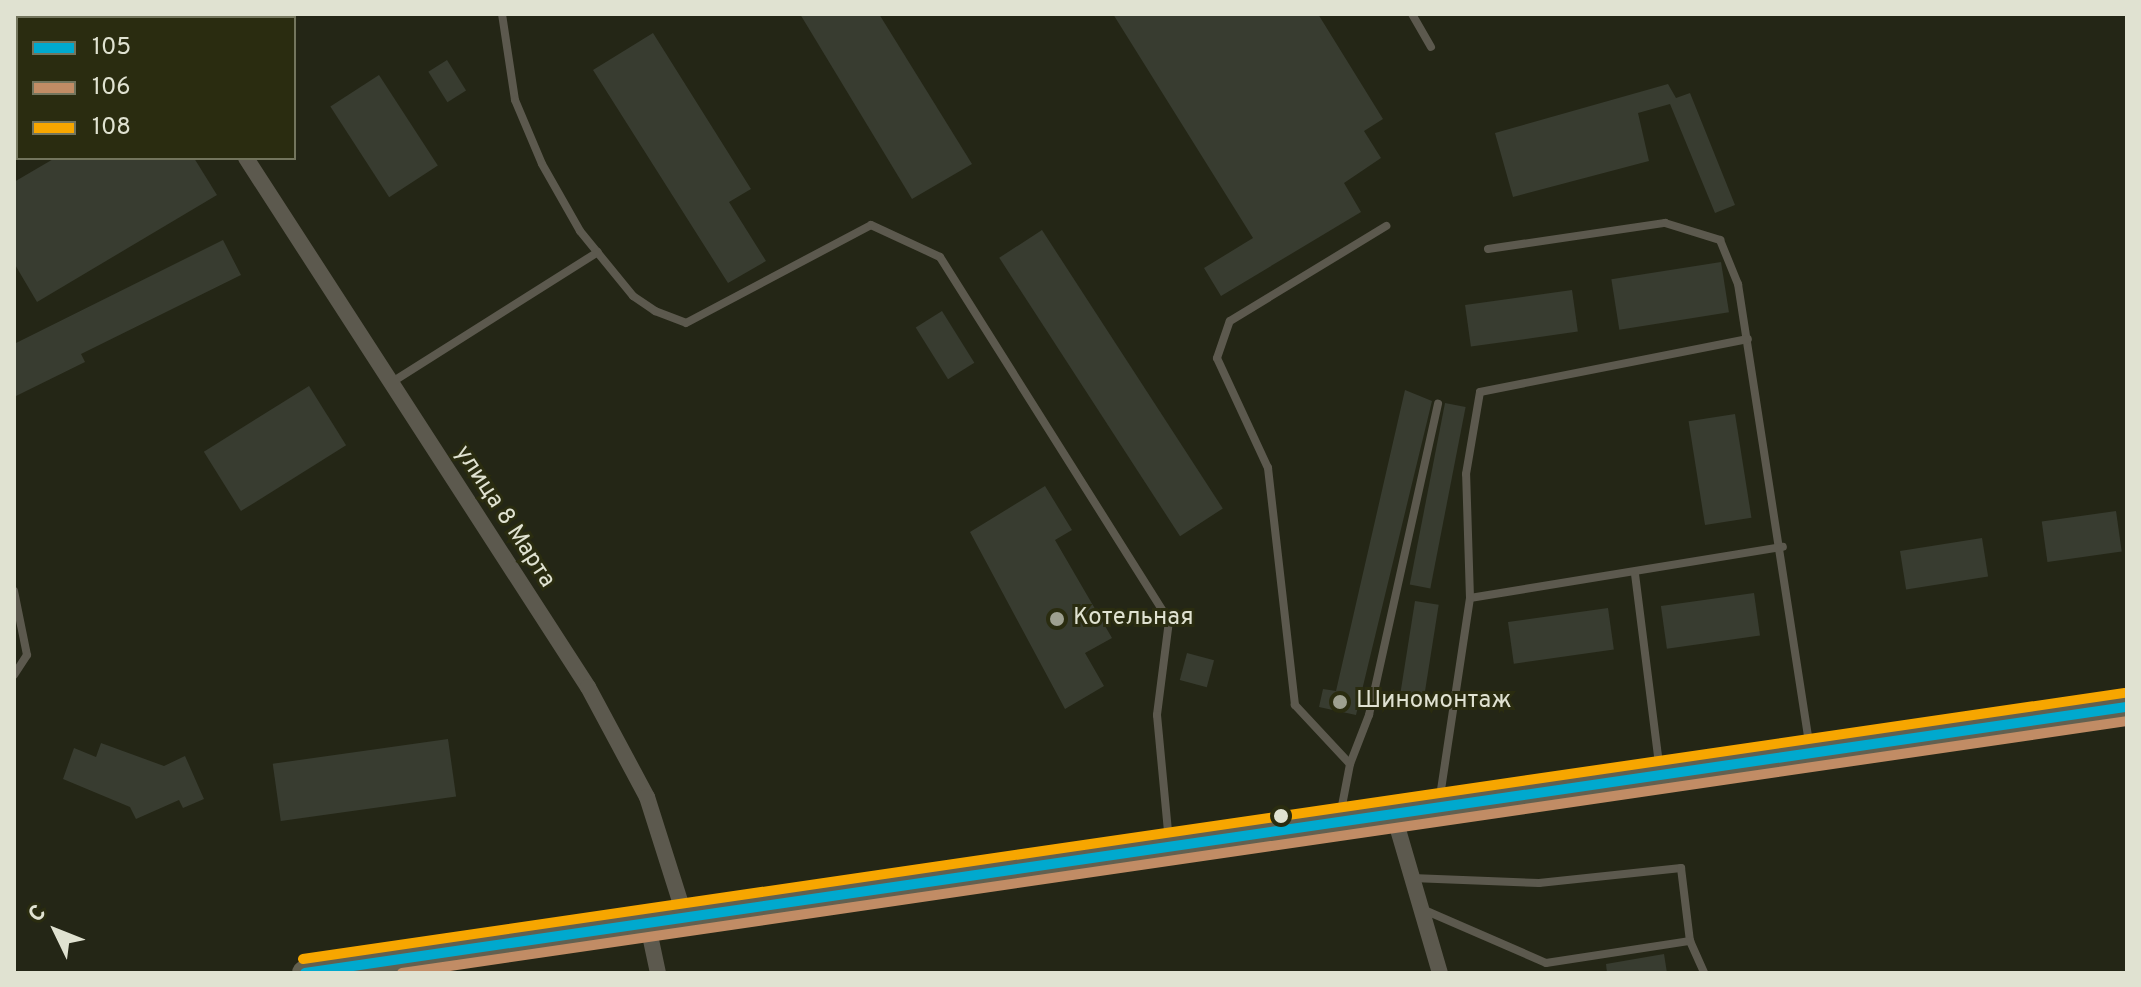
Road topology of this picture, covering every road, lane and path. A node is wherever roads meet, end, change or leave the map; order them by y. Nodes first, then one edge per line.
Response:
1 (502, 14) edge
2 (1412, 14) edge
3 (1431, 47) dead end
4 (247, 160) edge
5 (1386, 226) dead end
6 (1488, 249) dead end
7 (598, 252) junction
8 (1748, 339) junction
9 (388, 385) junction
10 (1438, 404) dead end
11 (1783, 547) junction
12 (1635, 574) junction
13 (14, 591) edge
14 (1470, 598) junction
15 (14, 675) edge
16 (2126, 709) edge
17 (1811, 752) junction
18 (1350, 764) junction
19 (1660, 776) junction
20 (1439, 803) junction
21 (1392, 809) junction
22 (1340, 817) junction
23 (1169, 843) junction
24 (1412, 878) junction
25 (1420, 908) junction
26 (686, 920) junction
27 (648, 926) junction
28 (1690, 941) junction
29 (305, 973) edge
30 (658, 973) edge
31 (1440, 973) edge
32 (1704, 973) edge

1 - 7 lane
2 - 3 lane
4 - 9 street, улица 8 Марта
5 - 18 lane
6 - 8 lane
7 - 9 lane
7 - 23 lane
8 - 11 lane
8 - 14 lane
9 - 26 street, улица 8 Марта
10 - 18 lane
11 - 12 lane
11 - 17 lane
12 - 14 lane
12 - 19 lane
13 - 15 lane
14 - 20 lane
16 - 17 highway
17 - 19 highway
18 - 22 lane
19 - 20 highway
20 - 21 highway
21 - 22 highway
21 - 24 street
22 - 23 highway
23 - 26 highway
24 - 25 street
24 - 28 lane
25 - 28 lane
25 - 31 street
26 - 27 highway
27 - 29 highway
27 - 30 street
28 - 32 lane

